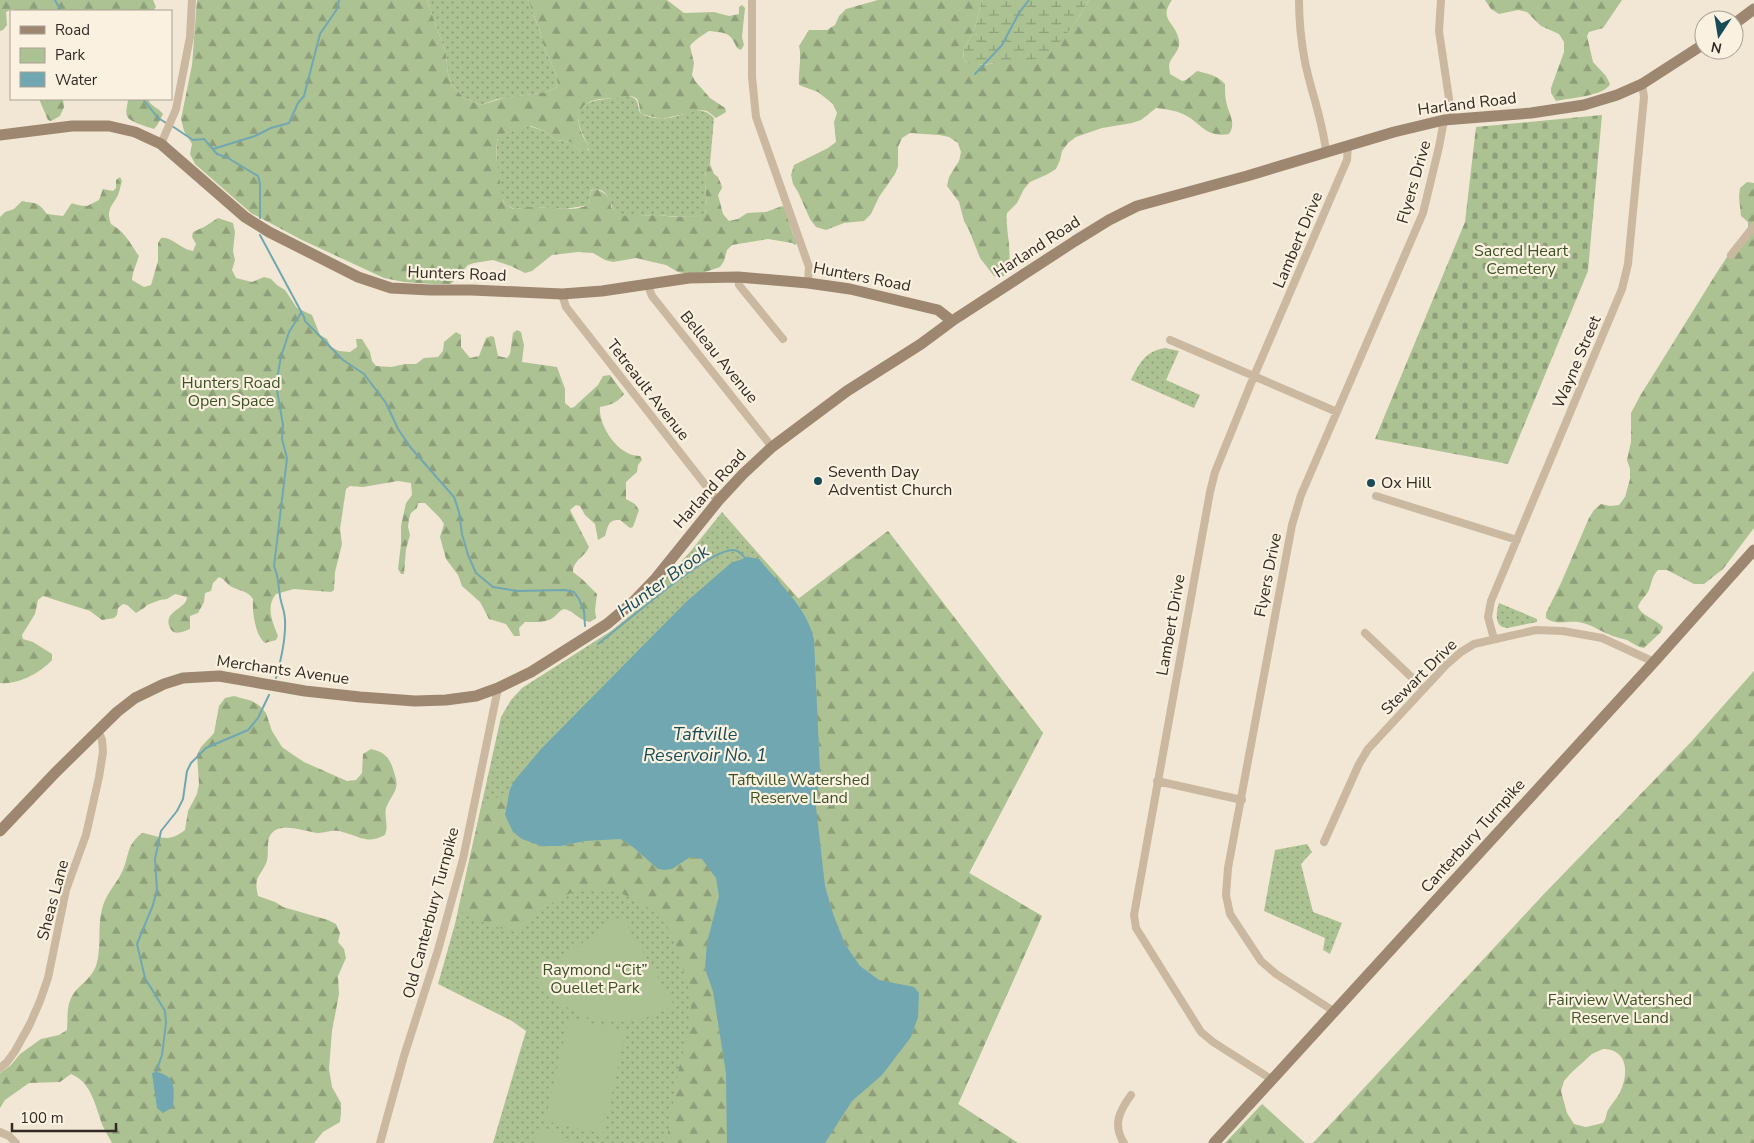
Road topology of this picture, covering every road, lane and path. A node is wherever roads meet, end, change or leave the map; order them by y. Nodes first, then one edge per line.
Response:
1 (192, 0) edge
2 (752, 0) edge
3 (1299, 0) edge
4 (1441, 0) edge
5 (1694, 50) edge
6 (1642, 84) junction
7 (1448, 120) junction
8 (0, 135) edge
9 (160, 144) junction
10 (1348, 145) junction
11 (1326, 152) junction
12 (1754, 226) edge
13 (1731, 255) dead end
14 (738, 277) junction
15 (647, 283) junction
16 (808, 283) junction
17 (562, 294) junction
18 (952, 321) junction
19 (784, 339) dead end
20 (1170, 340) dead end
21 (1254, 376) junction
22 (1337, 412) junction
23 (772, 446) junction
24 (1376, 496) dead end
25 (718, 501) junction
26 (1517, 540) junction
27 (1754, 550) edge
28 (1365, 633) dead end
29 (1494, 639) junction
30 (1654, 662) junction
31 (498, 688) junction
32 (1424, 689) junction
33 (98, 730) junction
34 (1157, 781) junction
35 (1242, 800) junction
36 (2, 826) edge
37 (1324, 842) dead end
38 (1334, 1012) junction
39 (0, 1068) edge
40 (1271, 1080) junction
41 (1131, 1095) dead end
42 (0, 1132) edge
43 (16, 1143) edge
44 (380, 1143) edge
45 (1124, 1143) edge
46 (1214, 1143) edge

1 - 9 street
2 - 16 street
3 - 11 street
4 - 7 street, Flyers Drive
5 - 6 main road, Harland Road
6 - 7 main road, Harland Road
6 - 26 street, Wayne Street
7 - 10 main road, Harland Road
7 - 22 street, Flyers Drive
8 - 9 main road, Hunters Road
9 - 17 main road, Hunters Road
10 - 11 main road, Harland Road
10 - 21 street, Lambert Drive
11 - 18 main road, Harland Road
12 - 13 street
14 - 15 main road, Hunters Road
14 - 16 main road, Hunters Road
14 - 19 street
15 - 17 main road, Hunters Road
15 - 23 street, Belleau Avenue
16 - 18 main road, Hunters Road
17 - 25 street, Tetreault Avenue
18 - 23 main road, Harland Road
20 - 21 street
21 - 22 street
21 - 34 street, Lambert Drive
22 - 35 street, Flyers Drive
23 - 25 main road, Harland Road
24 - 26 street
25 - 31 main road, Harland Road
26 - 29 street, Wayne Street
27 - 30 main road, Canterbury Turnpike
28 - 32 street
29 - 30 street, Stewart Drive
29 - 32 street, Stewart Drive
30 - 38 main road, Canterbury Turnpike
31 - 33 main road, Merchants Avenue
31 - 44 street, Old Canterbury Turnpike
32 - 37 street, Stewart Drive
33 - 36 main road, Merchants Avenue
33 - 39 street, Sheas Lane
34 - 35 street
34 - 40 street, Lambert Drive
35 - 38 street, Flyers Drive
38 - 40 main road, Canterbury Turnpike
40 - 46 main road, Canterbury Turnpike
41 - 45 street
42 - 43 street

